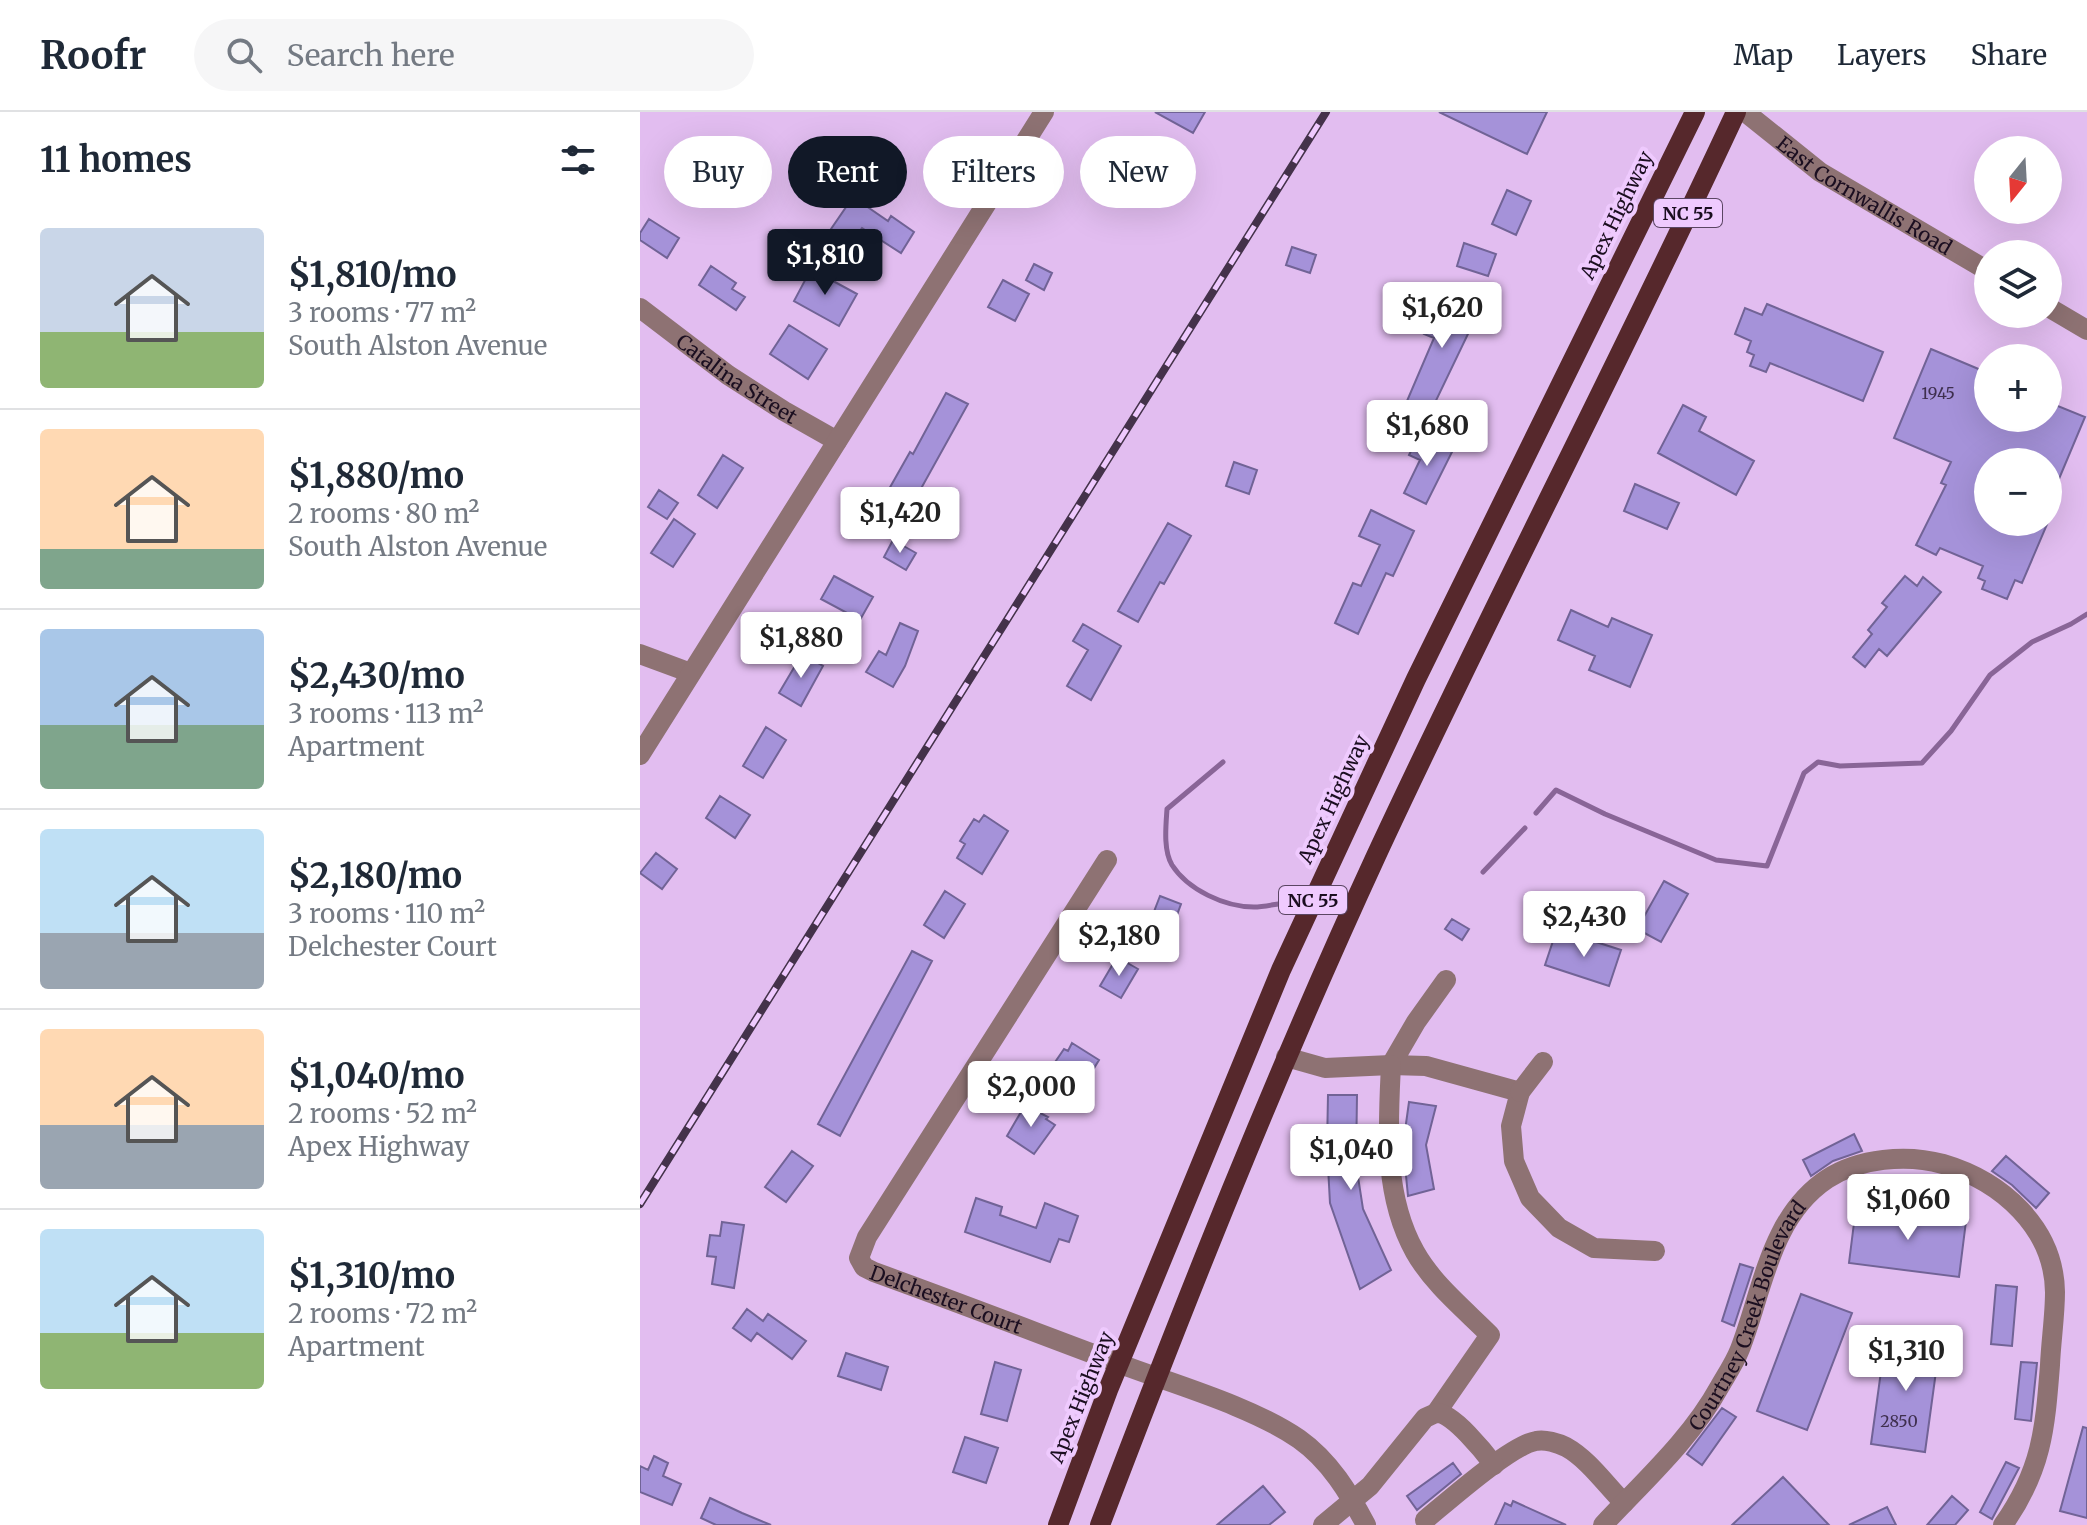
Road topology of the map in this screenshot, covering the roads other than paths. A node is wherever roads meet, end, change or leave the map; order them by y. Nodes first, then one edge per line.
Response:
1 (1044, 112) edge
2 (1695, 112) edge
3 (1736, 112) edge
4 (1745, 112) edge
5 (1974, 263) edge
6 (640, 308) edge
7 (2062, 315) edge
8 (2087, 330) edge
9 (837, 441) junction
10 (640, 654) edge
11 (691, 673) junction
12 (640, 755) edge
13 (1107, 860) dead end
14 (1446, 980) dead end
15 (1286, 1057) junction
16 (1543, 1062) dead end
17 (1391, 1065) junction
18 (1520, 1092) junction
19 (1655, 1251) dead end
20 (1121, 1364) junction
21 (1156, 1377) junction
22 (1436, 1413) junction
23 (1494, 1465) junction
24 (1353, 1501) junction
25 (1624, 1503) junction
26 (1425, 1520) dead end
27 (1058, 1525) edge
28 (1100, 1525) edge
29 (1323, 1525) edge
30 (1366, 1525) edge
31 (1603, 1525) edge
32 (2003, 1525) edge

1 - 9 street
2 - 20 main road, Apex Highway / NC 55
3 - 15 main road, NC 55
4 - 5 street, East Cornwallis Road
6 - 9 street, Catalina Street
7 - 8 street
9 - 11 street
10 - 11 street
11 - 12 street
13 - 20 street, Delchester Court
14 - 17 street
15 - 17 street
15 - 21 main road, NC 55
16 - 18 street
17 - 18 street
17 - 22 street
18 - 19 street
20 - 21 street
20 - 27 main road, Apex Highway / NC 55
21 - 24 street
21 - 28 main road, NC 55
22 - 23 street
22 - 24 street
23 - 25 street
23 - 26 street
24 - 29 street
24 - 30 street
25 - 31 street, Courtney Creek Boulevard
25 - 32 street, Courtney Creek Boulevard

